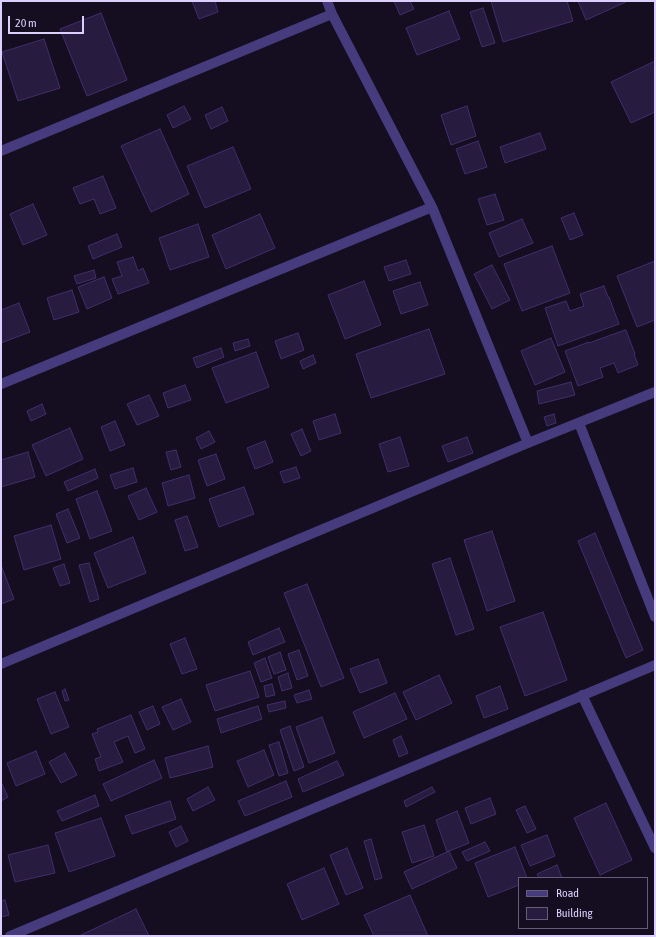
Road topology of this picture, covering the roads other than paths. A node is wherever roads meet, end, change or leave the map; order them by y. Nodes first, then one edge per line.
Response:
1 (327, 1) edge
2 (332, 14) junction
3 (1, 151) edge
4 (432, 207) junction
5 (1, 384) edge
6 (655, 392) edge
7 (579, 423) junction
8 (528, 443) junction
9 (655, 617) edge
10 (1, 664) edge
11 (655, 666) edge
12 (582, 695) junction
13 (655, 848) edge
14 (10, 936) edge

1 - 2 street
2 - 3 street
2 - 4 street
4 - 5 street
4 - 8 street
6 - 7 street
7 - 8 street
7 - 9 street
8 - 10 street
11 - 12 street
12 - 13 street
12 - 14 street

